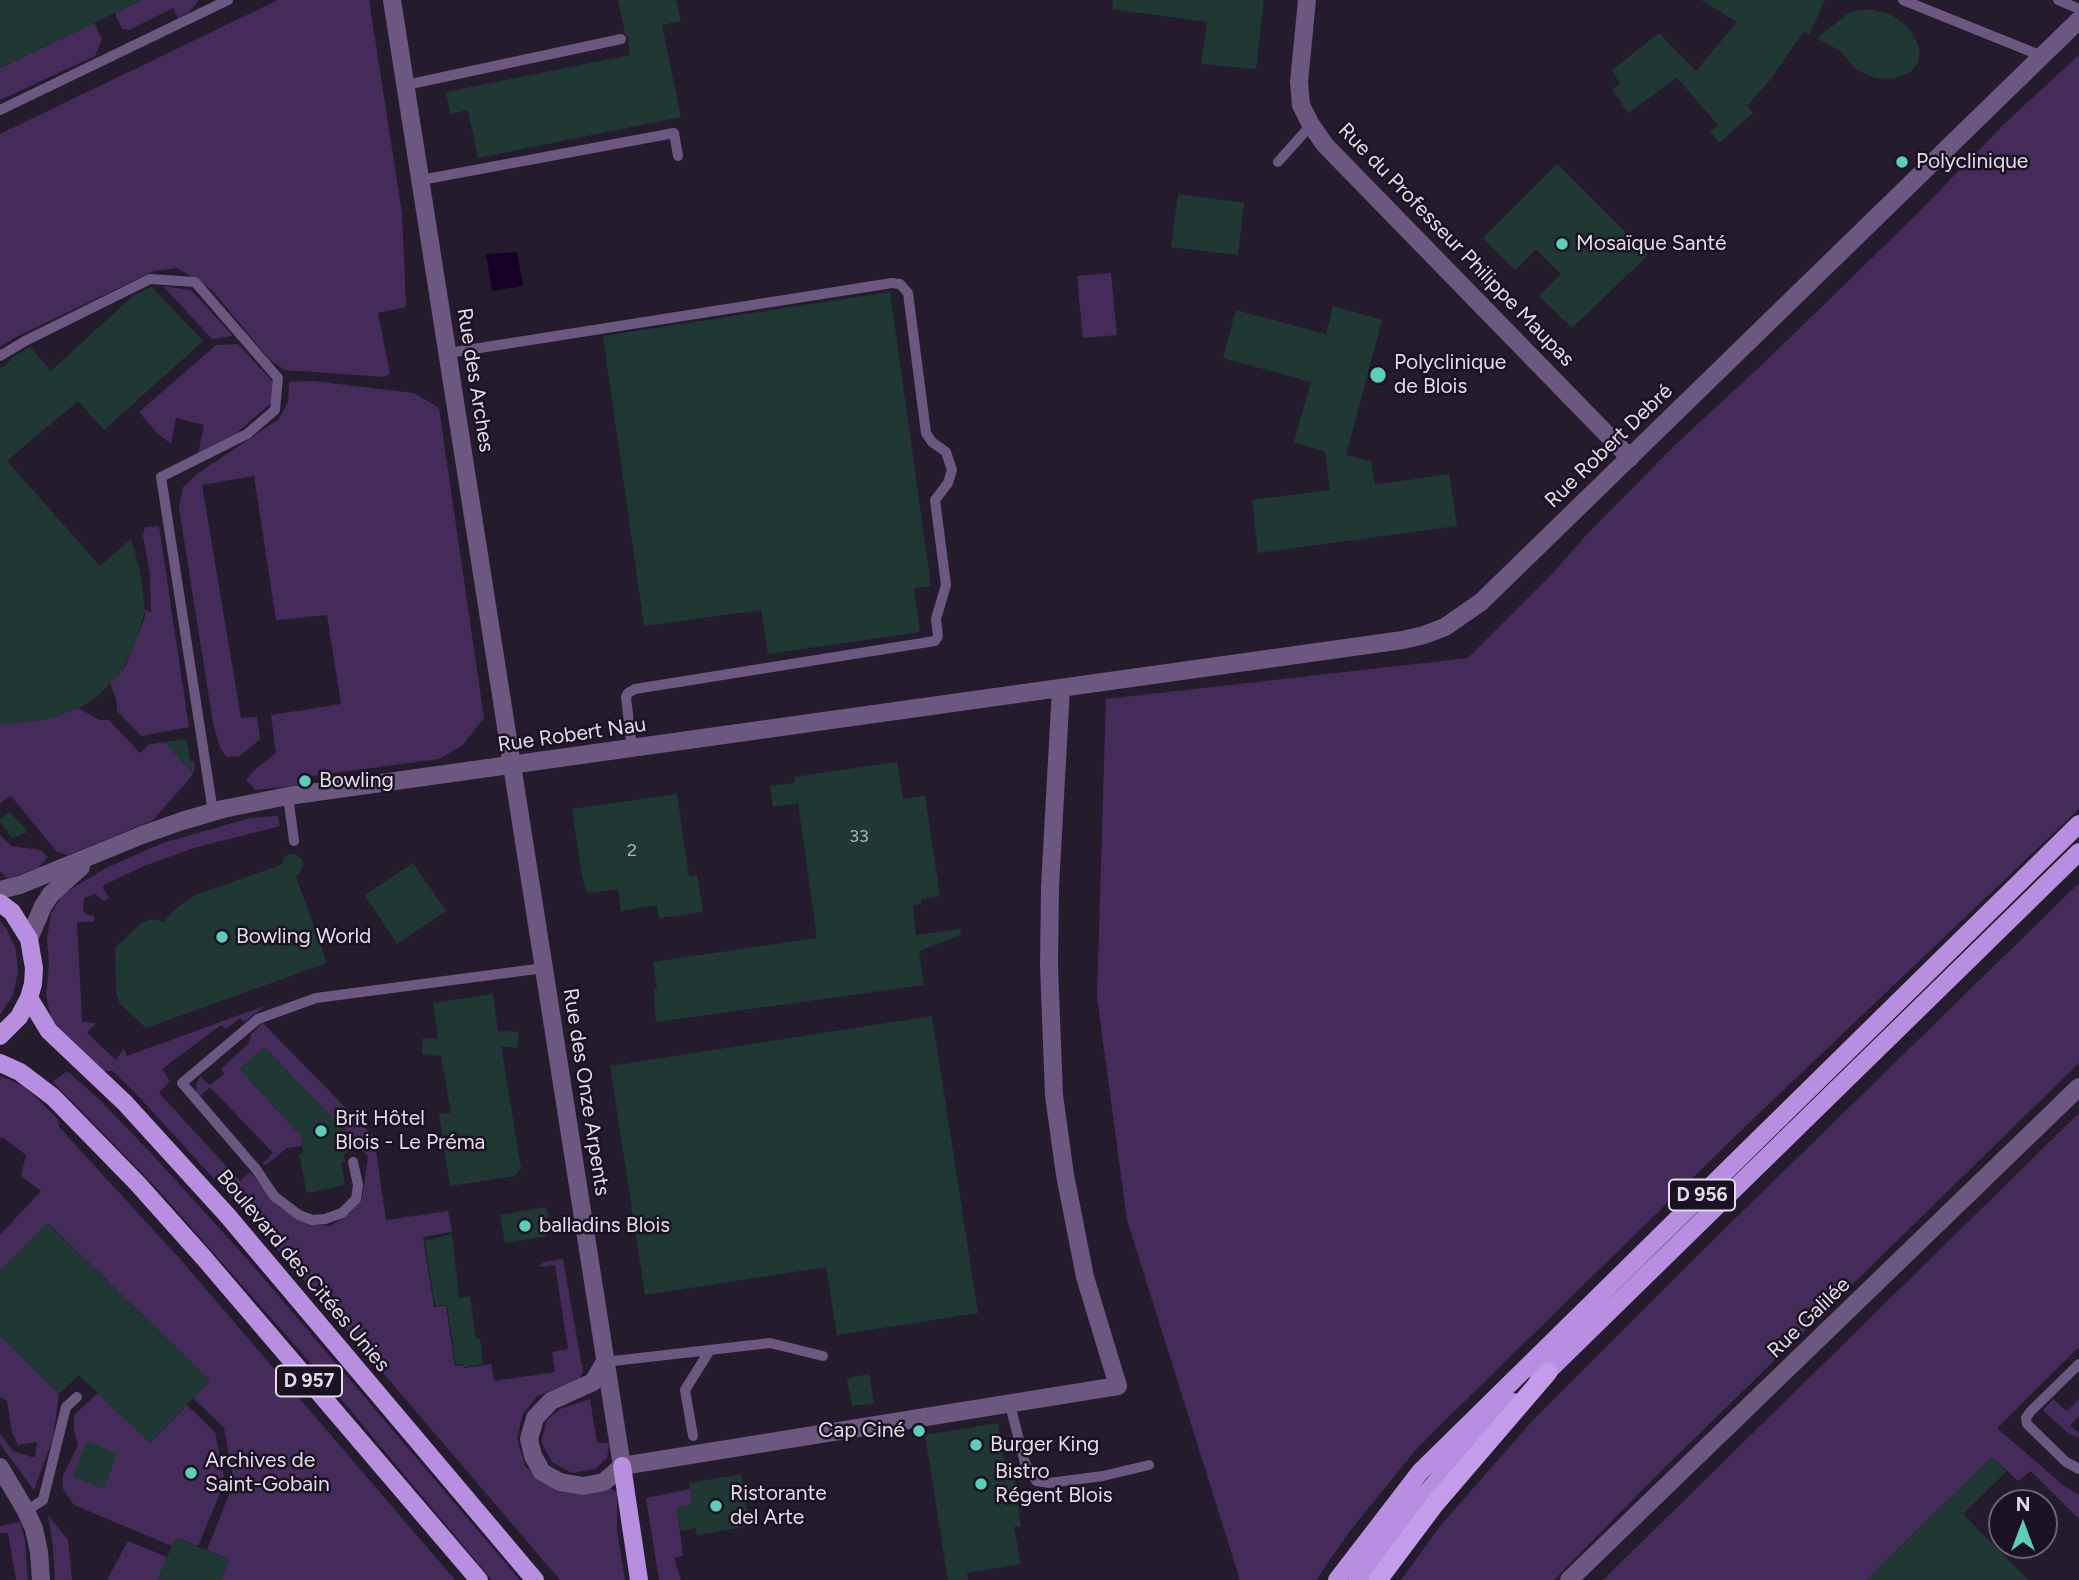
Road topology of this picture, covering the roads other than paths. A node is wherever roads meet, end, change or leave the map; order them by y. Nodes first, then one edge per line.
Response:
1 (228, 0) edge
2 (393, 0) edge
3 (1307, 0) edge
4 (1903, 0) edge
5 (2058, 0) edge
6 (1929, 5) edge
7 (2079, 9) edge
8 (2079, 20) edge
9 (621, 39) dead end
10 (2042, 56) junction
11 (406, 85) junction
12 (0, 110) edge
13 (1311, 125) junction
14 (678, 156) dead end
15 (1278, 162) dead end
16 (421, 180) junction
17 (448, 353) junction
18 (0, 356) edge
19 (1630, 457) junction
20 (1061, 688) junction
21 (632, 749) junction
22 (513, 766) junction
23 (288, 796) junction
24 (213, 812) junction
25 (2079, 824) edge
26 (294, 841) dead end
27 (2079, 852) edge
28 (97, 855) junction
29 (0, 890) edge
30 (0, 903) edge
31 (29, 939) junction
32 (544, 968) junction
33 (29, 998) junction
34 (0, 1036) edge
35 (0, 1063) edge
36 (2079, 1087) edge
37 (353, 1161) dead end
38 (710, 1350) junction
39 (823, 1356) dead end
40 (605, 1362) junction
41 (2079, 1364) edge
42 (1548, 1372) junction
43 (76, 1397) dead end
44 (1010, 1405) junction
45 (693, 1436) dead end
46 (1149, 1465) dead end
47 (622, 1466) junction
48 (0, 1467) edge
49 (2079, 1469) edge
50 (26, 1511) junction
51 (41, 1580) edge
52 (479, 1580) edge
53 (536, 1580) edge
54 (639, 1580) edge
55 (1337, 1580) edge
56 (1358, 1580) edge
57 (1378, 1580) edge
58 (1569, 1580) edge

1 - 12 lane
2 - 11 street, Rue des Arches
3 - 13 street, Rue du Professeur Philippe Maupas
4 - 6 lane
5 - 7 lane
6 - 10 lane
8 - 10 street, Rue Robert Debré
9 - 11 lane
10 - 19 street, Rue Robert Debré
11 - 16 street, Rue des Arches
13 - 15 lane
13 - 19 street, Rue du Professeur Philippe Maupas
14 - 16 lane
16 - 17 street, Rue des Arches
17 - 21 lane
17 - 22 street, Rue des Arches
18 - 24 lane
19 - 20 street, Rue Robert Debré
20 - 21 street, Rue Robert Nau
20 - 44 street
21 - 22 street, Rue Robert Nau
22 - 23 street, Rue Robert Nau
22 - 32 street, Rue des Onze Arpents
23 - 24 street, Rue Robert Nau
23 - 26 lane
24 - 28 street, Rue Robert Nau
25 - 55 main road, D 956
27 - 42 main road, D 956
28 - 29 street, Rue Robert Nau
28 - 31 street, Rue Robert Nau
30 - 31 main road
31 - 33 main road
32 - 37 lane
32 - 40 street, Rue des Onze Arpents
33 - 34 main road
33 - 53 main road, Boulevard des Citées Unies / D 957
35 - 52 main road, D 957
36 - 58 street, Rue Galilée
38 - 39 lane
38 - 40 lane
38 - 45 lane
40 - 47 street, Rue des Onze Arpents
40 - 47 street
41 - 49 lane
42 - 56 main road, D 956
42 - 57 highway, D 956
43 - 50 lane
44 - 46 lane
44 - 47 street
47 - 54 main road
48 - 50 street
50 - 51 street

